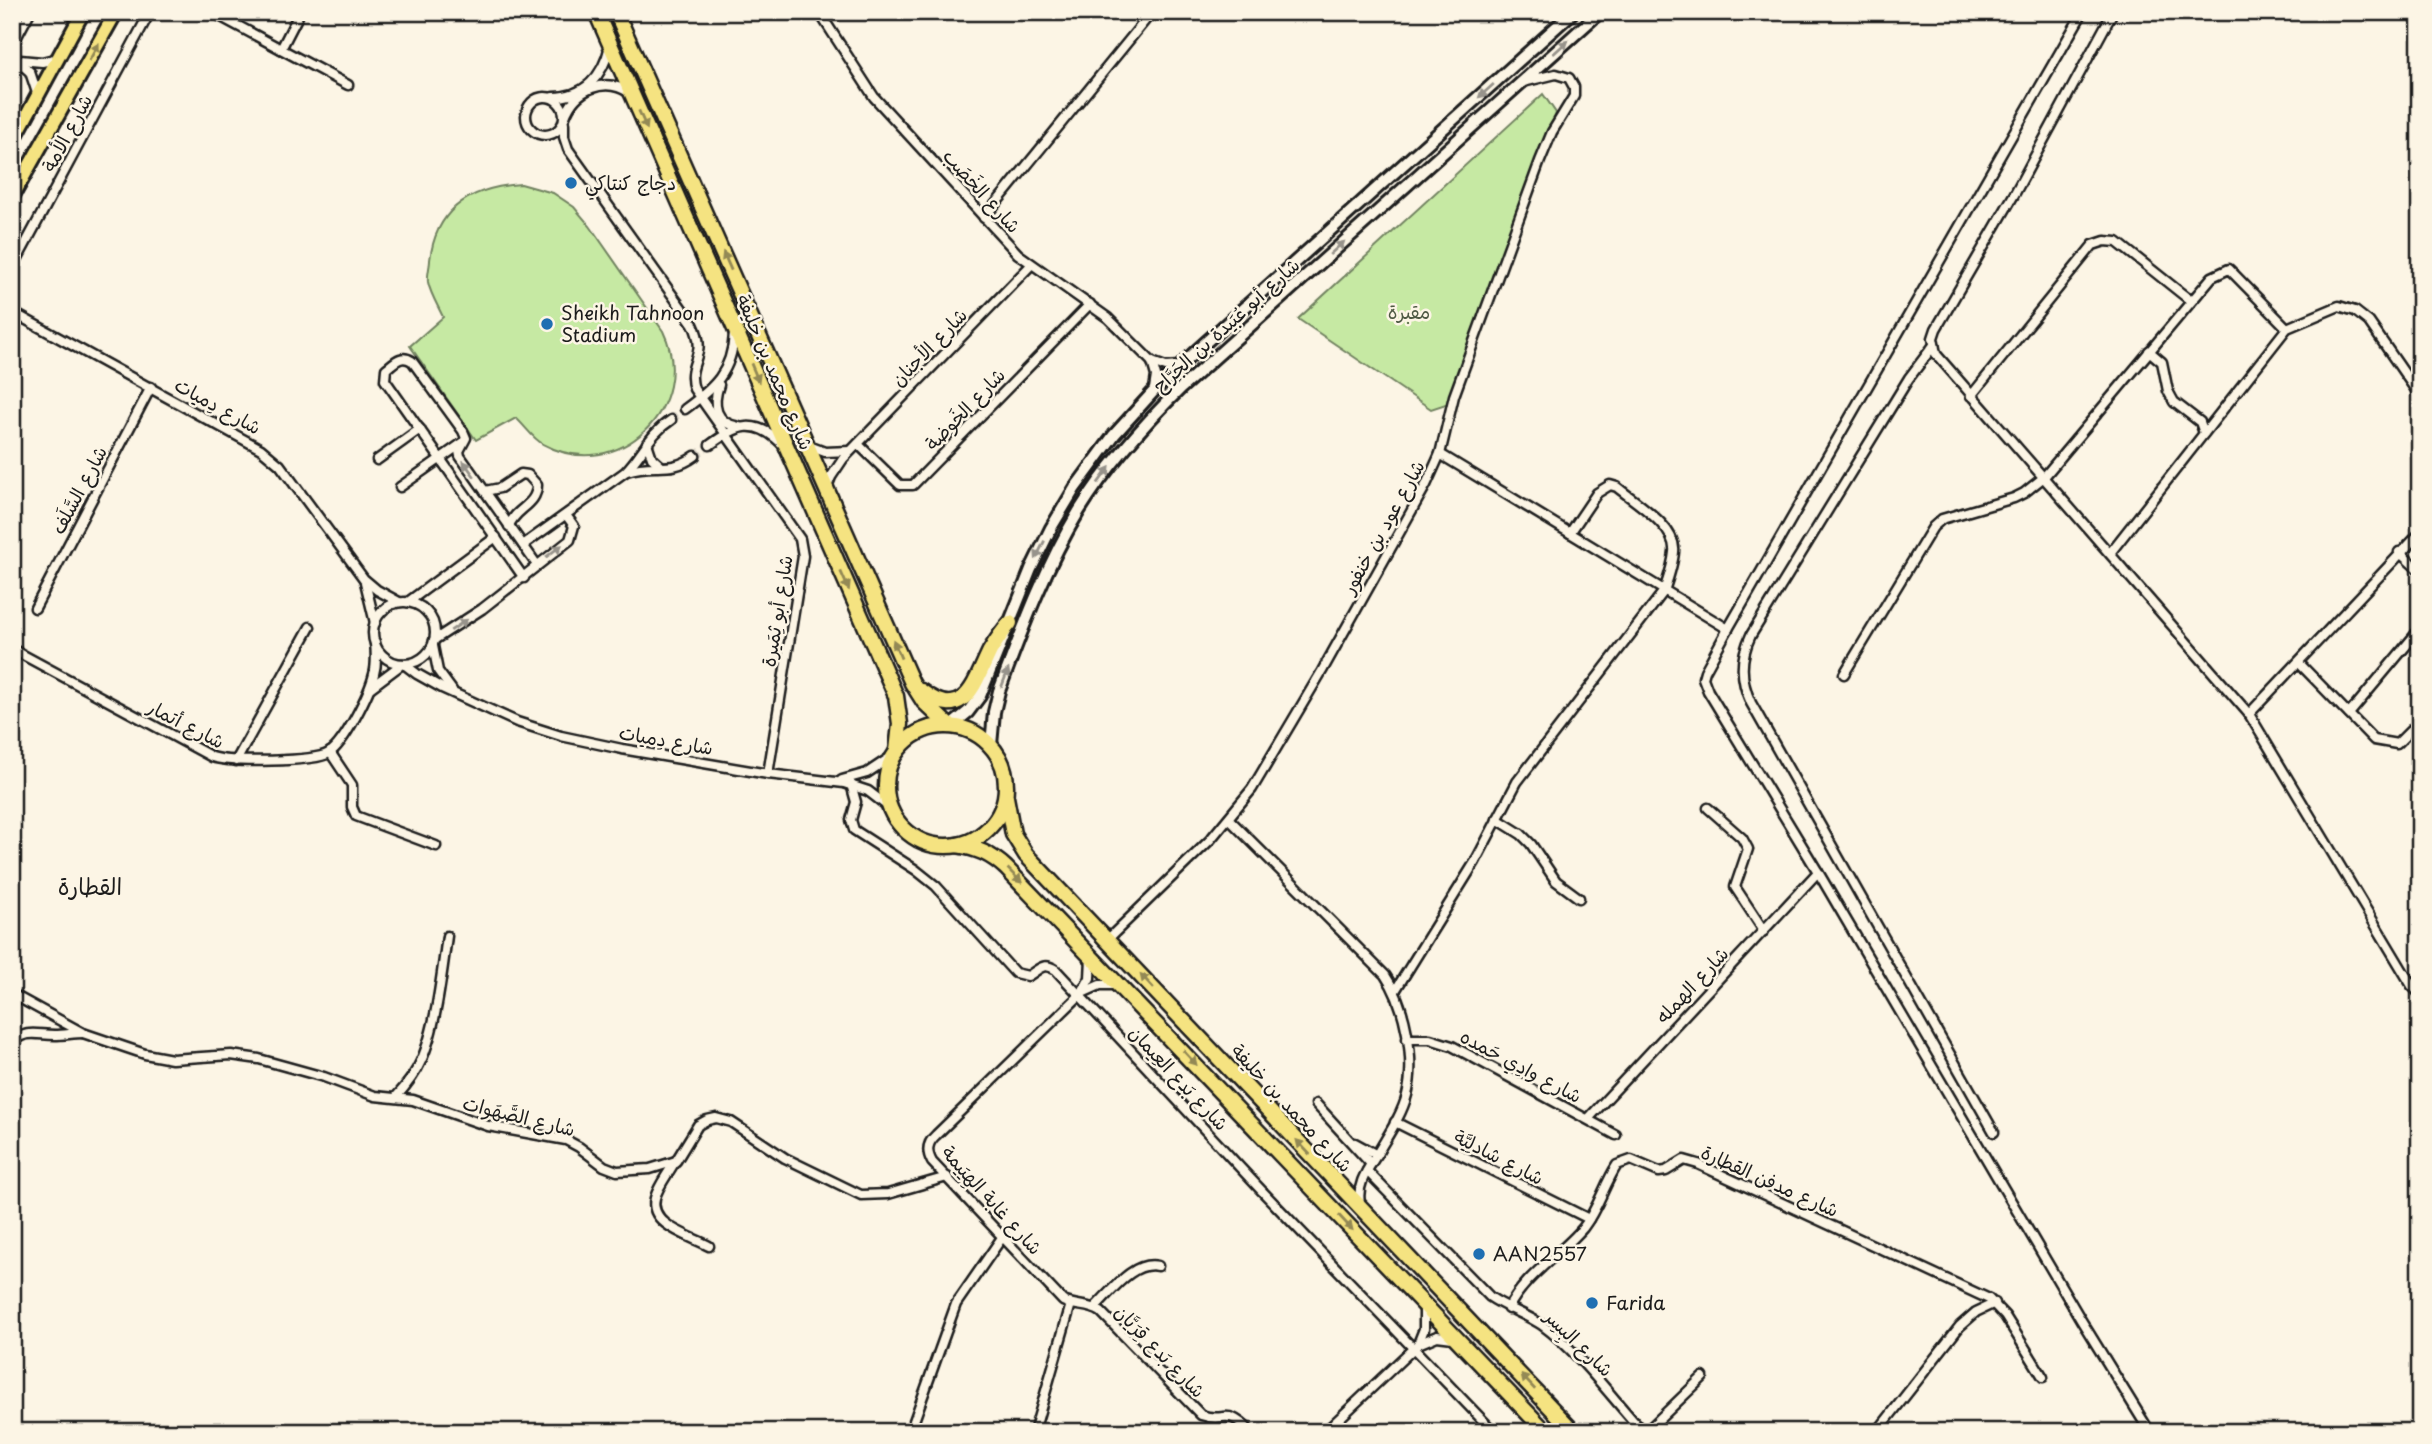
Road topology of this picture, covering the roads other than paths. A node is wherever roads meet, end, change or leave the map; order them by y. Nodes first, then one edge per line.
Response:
1 (30, 12) edge
2 (83, 12) edge
3 (116, 12) edge
4 (150, 12) edge
5 (212, 12) edge
6 (300, 12) edge
7 (596, 12) edge
8 (616, 12) edge
9 (819, 12) edge
10 (1153, 12) edge
11 (1573, 12) edge
12 (1600, 12) edge
13 (2083, 12) edge
14 (2113, 12) edge
15 (12, 46) edge
16 (610, 46) junction
17 (281, 49) junction
18 (15, 58) edge
19 (58, 58) junction
20 (1520, 83) junction
21 (348, 85) dead end
22 (584, 90) junction
23 (631, 93) junction
24 (38, 96) junction
25 (550, 97) junction
26 (564, 122) junction
27 (545, 136) junction
28 (12, 143) edge
29 (568, 149) junction
30 (12, 197) edge
31 (984, 218) junction
32 (1031, 265) junction
33 (12, 269) edge
34 (2191, 301) junction
35 (1090, 304) junction
36 (12, 312) edge
37 (734, 324) junction
38 (2287, 328) junction
39 (1934, 345) junction
40 (2149, 351) junction
41 (1152, 362) junction
42 (1180, 366) junction
43 (722, 375) junction
44 (151, 387) junction
45 (1154, 391) junction
46 (1970, 396) junction
47 (2420, 396) edge
48 (700, 398) junction
49 (685, 409) tunnel mouth
50 (671, 420) tunnel mouth
51 (739, 427) junction
52 (420, 429) junction
53 (726, 433) junction
54 (2204, 433) junction
55 (464, 442) junction
56 (647, 443) junction
57 (858, 444) junction
58 (710, 445) tunnel mouth
59 (809, 446) junction
60 (787, 449) junction
61 (850, 451) junction
62 (1440, 454) junction
63 (695, 456) tunnel mouth
64 (441, 459) junction
65 (377, 460) dead end
66 (664, 468) junction
67 (625, 472) junction
68 (2044, 477) junction
69 (400, 487) dead end
70 (827, 487) junction
71 (485, 491) junction
72 (566, 515) junction
73 (509, 526) junction
74 (1570, 533) junction
75 (2420, 533) edge
76 (496, 537) junction
77 (523, 545) junction
78 (2399, 552) junction
79 (2110, 553) junction
80 (537, 565) junction
81 (2420, 571) edge
82 (524, 578) junction
83 (364, 579) junction
84 (1664, 591) junction
85 (404, 602) junction
86 (35, 608) dead end
87 (375, 623) junction
88 (1010, 623) junction
89 (310, 627) dead end
90 (1728, 629) junction
91 (2420, 629) edge
92 (434, 641) junction
93 (375, 642) junction
94 (12, 649) edge
95 (2300, 663) junction
96 (403, 664) junction
97 (1843, 674) dead end
98 (912, 683) junction
99 (368, 690) junction
100 (457, 695) junction
101 (2249, 714) junction
102 (2349, 714) junction
103 (2420, 721) edge
104 (950, 725) junction
105 (991, 745) junction
106 (330, 752) junction
107 (895, 753) junction
108 (236, 761) junction
109 (768, 774) junction
110 (836, 781) junction
111 (851, 785) junction
112 (1006, 797) junction
113 (890, 808) junction
114 (1708, 808) dead end
115 (1229, 819) junction
116 (1497, 819) junction
117 (957, 845) junction
118 (436, 846) dead end
119 (1818, 872) junction
120 (1578, 898) dead end
121 (1764, 931) junction
122 (447, 936) dead end
123 (1107, 940) junction
124 (1089, 952) junction
125 (1122, 986) junction
126 (1395, 991) junction
127 (12, 994) edge
128 (2420, 994) edge
129 (1080, 995) junction
130 (83, 1033) junction
131 (1407, 1039) junction
132 (12, 1042) edge
133 (397, 1097) junction
134 (1316, 1104) dead end
135 (1588, 1119) junction
136 (1395, 1122) junction
137 (1994, 1132) dead end
138 (1616, 1135) dead end
139 (1353, 1142) junction
140 (1377, 1155) junction
141 (676, 1161) junction
142 (1367, 1171) junction
143 (947, 1177) junction
144 (1333, 1179) junction
145 (1362, 1210) junction
146 (1589, 1219) junction
147 (1003, 1236) junction
148 (709, 1245) dead end
149 (1158, 1266) dead end
150 (1994, 1303) junction
151 (1071, 1304) junction
152 (1424, 1305) junction
153 (1094, 1308) junction
154 (1508, 1309) junction
155 (1458, 1340) junction
156 (1416, 1346) junction
157 (1703, 1377) dead end
158 (2043, 1377) dead end
159 (1335, 1423) junction
160 (910, 1432) edge
161 (1034, 1432) edge
162 (1251, 1432) edge
163 (1325, 1432) edge
164 (1343, 1432) edge
165 (1494, 1432) edge
166 (1546, 1432) edge
167 (1574, 1432) edge
168 (1644, 1432) edge
169 (1877, 1432) edge
170 (2150, 1432) edge

1 - 15 street
2 - 19 main road
30 -> 3 main road
4 - 33 street, شارع الأمة
5 - 17 street
6 - 17 street
7 - 16 highway, شارع محمد بن خليفة
59 -> 8 highway, شارع محمد بن خليفة
9 - 31 street, شارع الخَصَب
10 - 31 street
11 -> 42 main road, شارع أبو عُبَيدة بن الجَرَّاح
20 -> 12 main road, شارع أبو عُبَيدة بن الجَرَّاح
13 - 90 street
14 - 39 street
16 - 22 street
16 - 23 highway, شارع محمد بن خليفة
17 - 21 street
18 - 19 street
18 - 24 street
19 - 24 main road
20 - 62 street, شارع عود بن خنفور
105 -> 20 main road, شارع أبو عُبَيدة بن الجَرَّاح
22 - 23 street
22 - 25 street
22 - 26 street
23 -> 37 highway, شارع محمد بن خليفة
24 - 28 main road
25 - 26 street
25 - 27 street
26 - 27 street
26 - 29 street, شارع أبو ثِمَيرة
27 - 29 street, شارع أبو ثِمَيرة
29 - 48 street, شارع أبو ثِمَيرة
31 - 32 street, شارع الخَصَب
32 - 35 street, شارع الخَصَب
32 - 57 street, شارع الأجنان
34 - 38 street
34 - 40 street
34 - 46 street
35 - 41 street, شارع الخَصَب
35 - 57 street, شارع الخَوضة
36 - 44 street, شارع دِميات
37 - 43 street
37 -> 60 highway, شارع محمد بن خليفة
38 - 47 street
38 - 54 street
39 - 46 street
39 - 137 street
40 - 54 street
40 - 68 street
41 - 42 street
41 - 45 street
42 - 45 main road, شارع أبو عُبَيدة بن الجَرَّاح
43 - 48 street
43 - 51 street
44 - 83 street, شارع دِميات
44 - 86 street, شارع السَّلَف
45 -> 88 main road, شارع أبو عُبَيدة بن الجَرَّاح
46 - 68 street
48 - 49 street
48 - 53 street, شارع أبو ثِمَيرة
50 - 56 street
51 - 53 street
51 - 60 street
52 - 55 street
52 - 64 street
52 - 65 street
53 - 58 street
53 - 109 street, شارع أبو ثِمَيرة
54 - 79 street
55 - 64 street
71 -> 55 street
56 - 66 street
56 - 67 street
57 - 61 street, شارع الأجنان
59 - 61 street
59 - 70 highway, شارع محمد بن خليفة
60 -> 107 highway, شارع محمد بن خليفة
61 - 70 street, شارع الأجنان
62 - 74 street
62 - 115 street, شارع عود بن خنفور
63 - 66 street
64 - 69 street
64 - 76 street
66 - 67 street
67 - 72 street
68 - 79 street
68 - 97 street
98 -> 70 highway, شارع محمد بن خليفة
71 - 73 street
71 - 73 street
72 - 77 street
80 -> 72 street
73 - 77 street
74 - 84 street
74 - 84 street
75 - 78 street
76 - 82 street
76 - 85 street
77 - 80 street
78 - 81 street
78 - 95 street
79 - 101 street
80 - 82 street
92 -> 82 street
83 - 85 street, شارع دِميات
83 - 87 street, شارع دِميات
84 - 90 street
84 - 116 street
85 - 87 street
85 - 92 street
87 - 93 street
88 - 98 highway
88 - 104 main road, شارع أبو عُبَيدة بن الجَرَّاح
89 - 108 street
90 - 119 street
91 - 102 street
92 - 96 street
92 - 100 street
93 - 96 street
93 - 99 street
94 - 108 street, شارع أتمار
95 - 101 street
95 - 102 street
96 - 99 street
96 - 100 street, شارع دِميات
98 - 104 highway, شارع محمد بن خليفة
99 - 106 street
100 - 109 street, شارع دِميات
101 - 128 street
102 - 103 street
104 - 105 highway
104 - 107 highway
105 - 112 highway
106 - 108 street, شارع أتمار
106 - 118 street
107 - 110 street, شارع دِميات
107 - 113 highway
109 - 110 street, شارع دِميات
110 - 111 street, شارع دِميات
111 - 113 street, شارع دِميات
111 - 129 street, شارع بَدع العِيمان
112 - 117 highway
112 - 123 highway, شارع محمد بن خليفة
113 - 117 highway
114 - 121 street
115 - 123 street, شارع عود بن خنفور
115 - 126 street
116 - 120 street
116 - 126 street
117 -> 124 highway, شارع محمد بن خليفة
119 - 121 street, شارع الهمله
119 - 170 street
121 - 135 street, شارع الهمله
122 - 133 street
144 -> 123 highway, شارع محمد بن خليفة
124 - 125 highway, شارع محمد بن خليفة
124 - 129 street, شارع غابة الهِيَيمة
125 - 129 street, شارع غابة الهِيَيمة
125 -> 152 highway, شارع محمد بن خليفة
126 - 131 street
127 - 130 street, شارع الصَّهَوات
129 - 143 street, شارع غابة الهِيَيمة
129 - 156 street, شارع بَدع العِيمان
130 - 132 street
130 - 133 street, شارع الصَّهَوات
131 - 135 street, شارع وادِي حَمده
131 - 136 street
133 - 141 street, شارع الصَّهَوات
134 - 139 street
135 - 138 street, شارع وادِي حَمده
136 - 140 street
136 - 146 street, شارع شادلِيَّة
139 - 140 street
139 - 142 street, شارع البِسِر
140 - 142 street
141 - 143 street
141 - 148 street
142 - 144 street
142 - 145 street
142 - 154 street, شارع البِسِر
143 - 147 street, شارع غابة الهِيَيمة
144 - 145 highway, شارع محمد بن خليفة
167 -> 145 highway, شارع محمد بن خليفة
146 - 150 street, شارع مدفن القطارة
146 - 154 street, شارع مدفن القطارة
147 - 151 street, شارع غابة الهِيَيمة
147 - 160 street
149 - 153 street
150 - 158 street, شارع مدفن القطارة
150 - 169 street
151 - 153 street, شارع بَدع قِرَيَّان
151 - 161 street
152 - 155 highway, شارع محمد بن خليفة
152 - 156 street
153 - 162 street, شارع بَدع قِرَيَّان
154 - 168 street, شارع البِسِر
155 - 156 street
155 - 166 highway, شارع محمد بن خليفة
156 - 159 street
156 - 165 street, شارع بَدع العِيمان
157 - 168 street, شارع البِسِر
159 - 163 street
159 - 164 street

